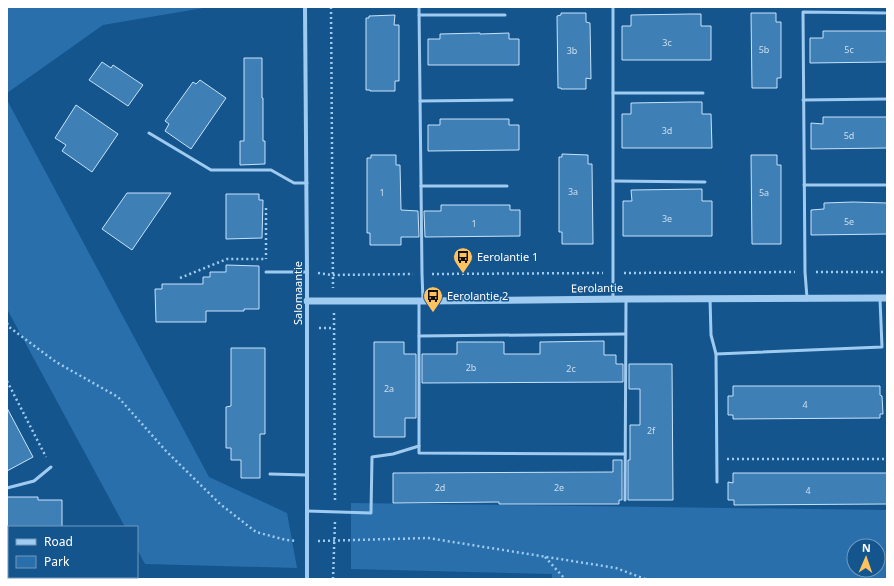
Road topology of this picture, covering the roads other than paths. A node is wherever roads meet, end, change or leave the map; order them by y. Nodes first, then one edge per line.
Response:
1 (305, 7) edge
2 (419, 7) edge
3 (613, 7) edge
4 (885, 13) dead end
5 (505, 14) dead end
6 (419, 15) junction
7 (613, 93) junction
8 (703, 93) dead end
9 (887, 99) edge
10 (512, 100) dead end
11 (804, 100) junction
12 (420, 102) junction
13 (149, 133) dead end
14 (613, 181) junction
15 (705, 182) dead end
16 (307, 183) junction
17 (804, 185) junction
18 (887, 185) edge
19 (421, 186) junction
20 (507, 186) dead end
21 (266, 272) road end
22 (307, 272) junction
23 (710, 298) junction
24 (807, 298) junction
25 (884, 298) edge
26 (613, 299) junction
27 (626, 299) junction
28 (307, 301) junction
29 (421, 301) junction
30 (882, 330) junction
31 (887, 330) edge
32 (625, 334) junction
33 (419, 336) junction
34 (716, 354) junction
35 (419, 446) junction
36 (625, 454) junction
37 (51, 467) road end
38 (270, 474) dead end
39 (308, 475) junction
40 (716, 482) dead end
41 (7, 488) edge
42 (625, 500) dead end
43 (307, 511) junction
44 (307, 579) edge

1 - 16 street, Salomaantie
2 - 6 lane
3 - 7 lane
4 - 11 lane
5 - 6 lane
6 - 12 lane
7 - 8 lane
7 - 14 lane
9 - 11 lane
10 - 12 lane
11 - 17 lane
12 - 19 lane
13 - 16 lane
14 - 15 lane
14 - 26 lane
16 - 22 street, Salomaantie
17 - 18 lane
17 - 24 lane
19 - 20 lane
19 - 29 lane
21 - 22 lane
22 - 28 street, Salomaantie
23 - 24 street, Eerolantie
23 - 27 street, Eerolantie
23 - 34 lane
24 - 25 street, Eerolantie
25 - 30 lane
26 - 27 street, Eerolantie
26 - 29 street, Eerolantie
27 - 32 lane
28 - 29 street, Eerolantie
28 - 39 street, Salomaantie
29 - 33 lane
30 - 31 lane
30 - 34 lane
32 - 33 lane
32 - 36 lane
33 - 35 lane
34 - 40 lane
35 - 36 lane
35 - 43 lane
36 - 42 lane
37 - 41 lane
38 - 39 lane
39 - 43 street, Salomaantie
43 - 44 street, Salomaantie

